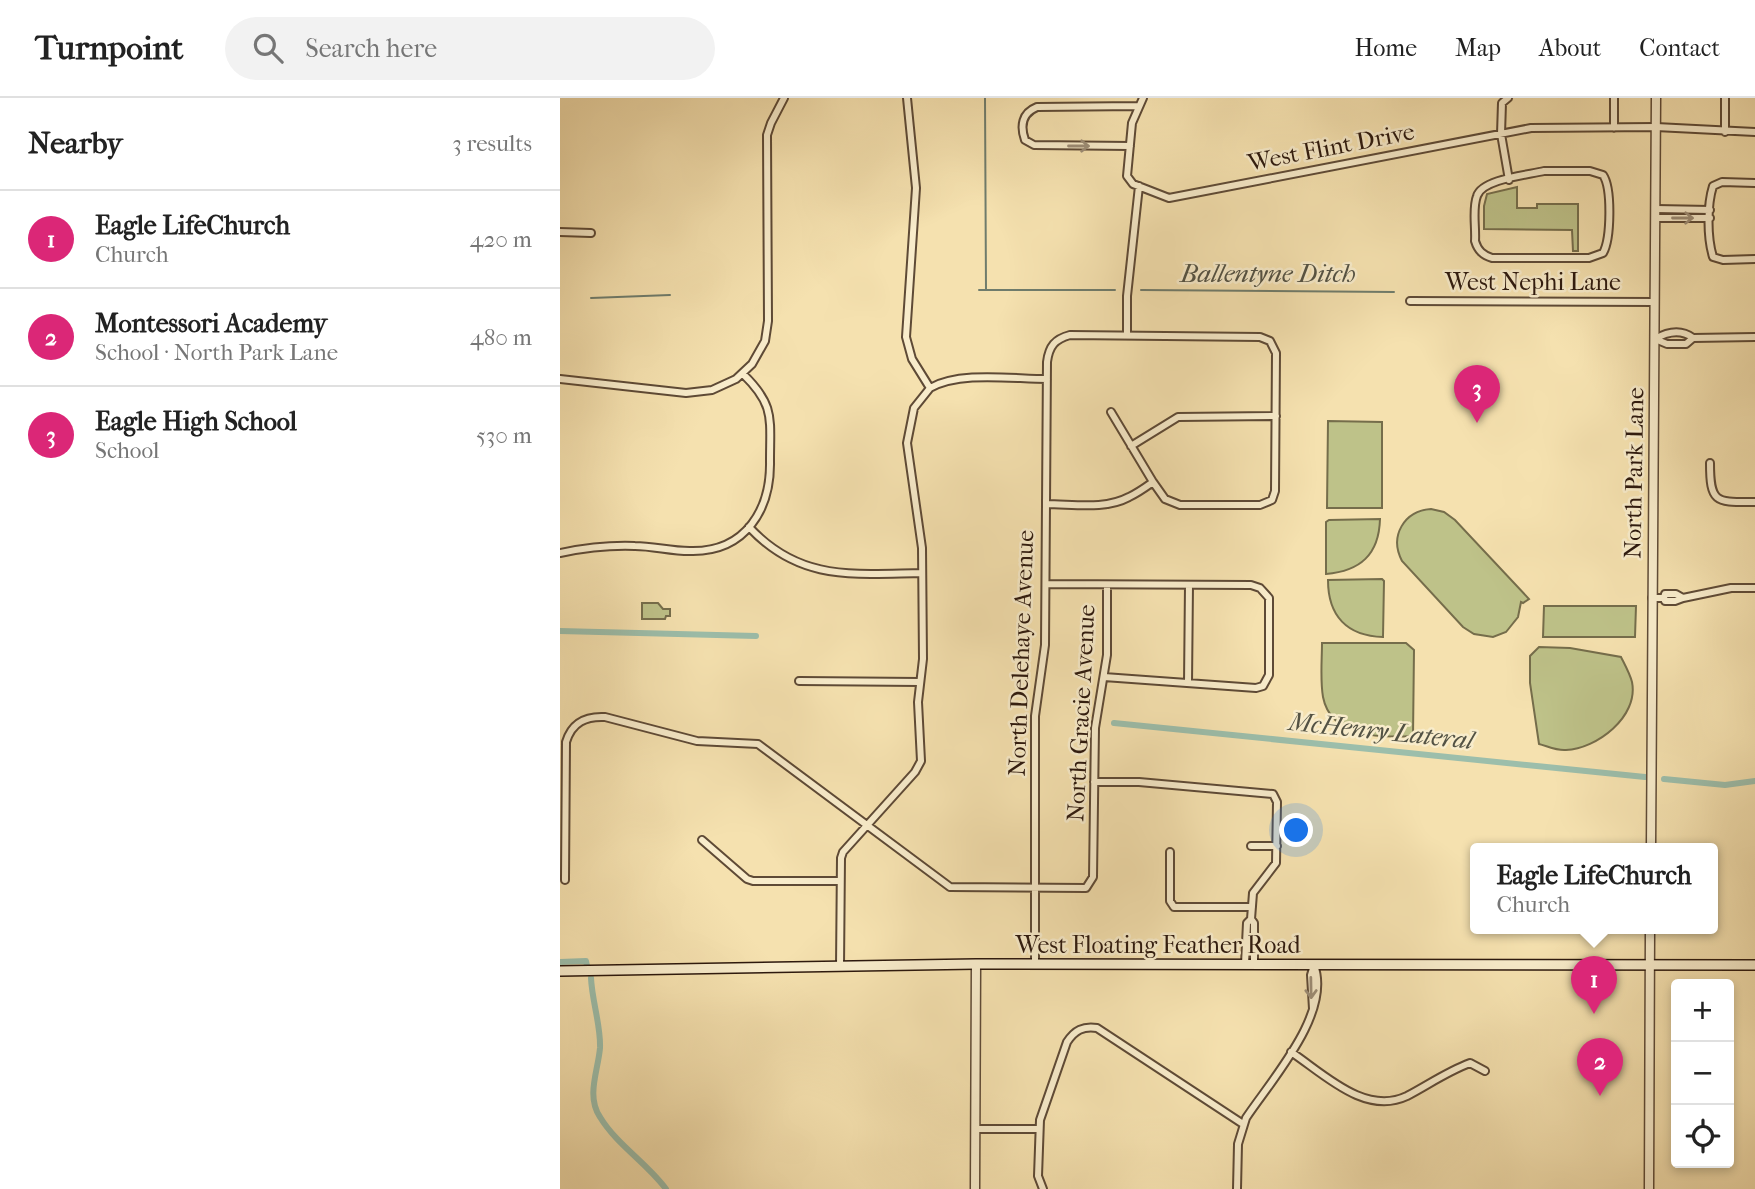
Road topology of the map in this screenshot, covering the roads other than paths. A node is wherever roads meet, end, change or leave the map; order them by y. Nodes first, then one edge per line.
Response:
1 (784, 98) edge
2 (908, 98) edge
3 (1143, 98) edge
4 (1508, 98) edge
5 (1614, 98) edge
6 (1656, 98) edge
7 (1725, 98) edge
8 (1139, 106) junction
9 (1656, 127) junction
10 (1614, 128) junction
11 (1726, 132) junction
12 (1755, 132) edge
13 (1501, 134) junction
14 (1130, 146) junction
15 (1509, 180) junction
16 (1755, 183) edge
17 (1139, 186) junction
18 (1710, 210) junction
19 (1656, 214) junction
20 (1710, 218) junction
21 (560, 232) edge
22 (591, 233) dead end
23 (1755, 259) edge
24 (1410, 301) dead end
25 (1655, 302) junction
26 (1127, 335) junction
27 (1755, 337) edge
28 (1693, 338) junction
29 (1655, 339) junction
30 (743, 374) junction
31 (560, 379) edge
32 (1047, 379) junction
33 (930, 388) junction
34 (1111, 412) dead end
35 (1276, 416) junction
36 (1131, 446) junction
37 (1710, 463) dead end
38 (1153, 482) junction
39 (1755, 502) edge
40 (1046, 504) junction
41 (749, 527) junction
42 (560, 553) edge
43 (922, 573) junction
44 (1046, 584) junction
45 (1107, 585) junction
46 (1189, 585) junction
47 (1755, 588) edge
48 (1652, 598) junction
49 (1104, 677) junction
50 (799, 681) dead end
51 (920, 682) junction
52 (1188, 683) junction
53 (1094, 782) junction
54 (866, 825) junction
55 (702, 840) dead end
56 (1651, 843) edge
57 (1251, 846) dead end
58 (1277, 846) junction
59 (1170, 852) dead end
60 (565, 880) dead end
61 (840, 881) junction
62 (1035, 889) junction
63 (1252, 907) junction
64 (1650, 934) edge
65 (976, 964) junction
66 (1035, 964) junction
67 (1250, 964) junction
68 (1314, 965) junction
69 (1650, 965) junction
70 (1755, 965) edge
71 (840, 966) junction
72 (560, 971) edge
73 (1291, 1052) junction
74 (1485, 1071) dead end
75 (1243, 1124) junction
76 (975, 1129) junction
77 (1039, 1129) junction
78 (1042, 1186) edge
79 (975, 1189) edge
80 (1237, 1189) edge
81 (1649, 1189) edge

1 - 30 street
2 - 33 street
3 - 8 street
4 - 13 street
5 - 10 street
6 - 9 street, North Park Lane
7 - 11 street
8 - 14 street
8 -> 14 street
9 - 10 street, West Flint Drive
9 - 11 street, West Flint Drive
9 - 19 street, North Park Lane
10 - 13 street, West Flint Drive
11 - 12 street, West Flint Drive
13 - 15 street
13 - 17 street, West Flint Drive
14 - 17 street, West Flint Drive
15 - 15 street
16 - 18 street
17 - 26 street
18 - 19 street
18 - 20 street
19 -> 20 street
19 - 25 street, North Park Lane
20 - 23 street
21 - 22 street
24 - 25 street, West Nephi Lane
25 - 29 street, North Park Lane
26 - 32 street, North Delehaye Avenue
26 - 35 street
27 - 28 street
28 - 29 street
28 - 29 street
29 - 48 street, North Park Lane
30 - 31 street
30 - 41 street
32 - 33 street
32 - 40 street, North Delehaye Avenue
33 - 43 street
34 - 36 street
35 - 36 street
35 - 38 street
36 - 38 street
37 - 39 street
38 - 40 street
40 - 44 street, North Delehaye Avenue
41 - 42 street
41 - 43 street
43 - 51 street
44 - 45 street
44 - 62 street, North Delehaye Avenue
45 - 46 street
45 - 49 street, North Gracie Avenue
46 - 52 street
46 - 52 street
47 - 48 street
48 - 56 street, North Park Lane
49 - 52 street
49 - 53 street, North Gracie Avenue
50 - 51 street
51 - 54 street
53 - 58 street
53 - 62 street, North Gracie Avenue
54 - 60 street
54 - 61 street
54 - 62 street
55 - 61 street
57 - 58 street
58 - 63 street
59 - 63 street
61 - 71 street
62 - 66 street, North Delehaye Avenue
63 - 67 street
64 - 69 street
65 - 66 main road, West Floating Feather Road
65 - 71 main road, West Floating Feather Road
65 - 76 street
66 - 67 main road, West Floating Feather Road
67 - 68 main road, West Floating Feather Road
68 - 69 main road, West Floating Feather Road
68 - 73 street
69 - 70 main road, West Floating Feather Road
69 - 81 street
71 - 72 main road, West Floating Feather Road
73 - 74 street
73 - 75 street
75 - 77 street
75 - 80 street
76 - 77 street
76 - 79 street
77 - 78 street

